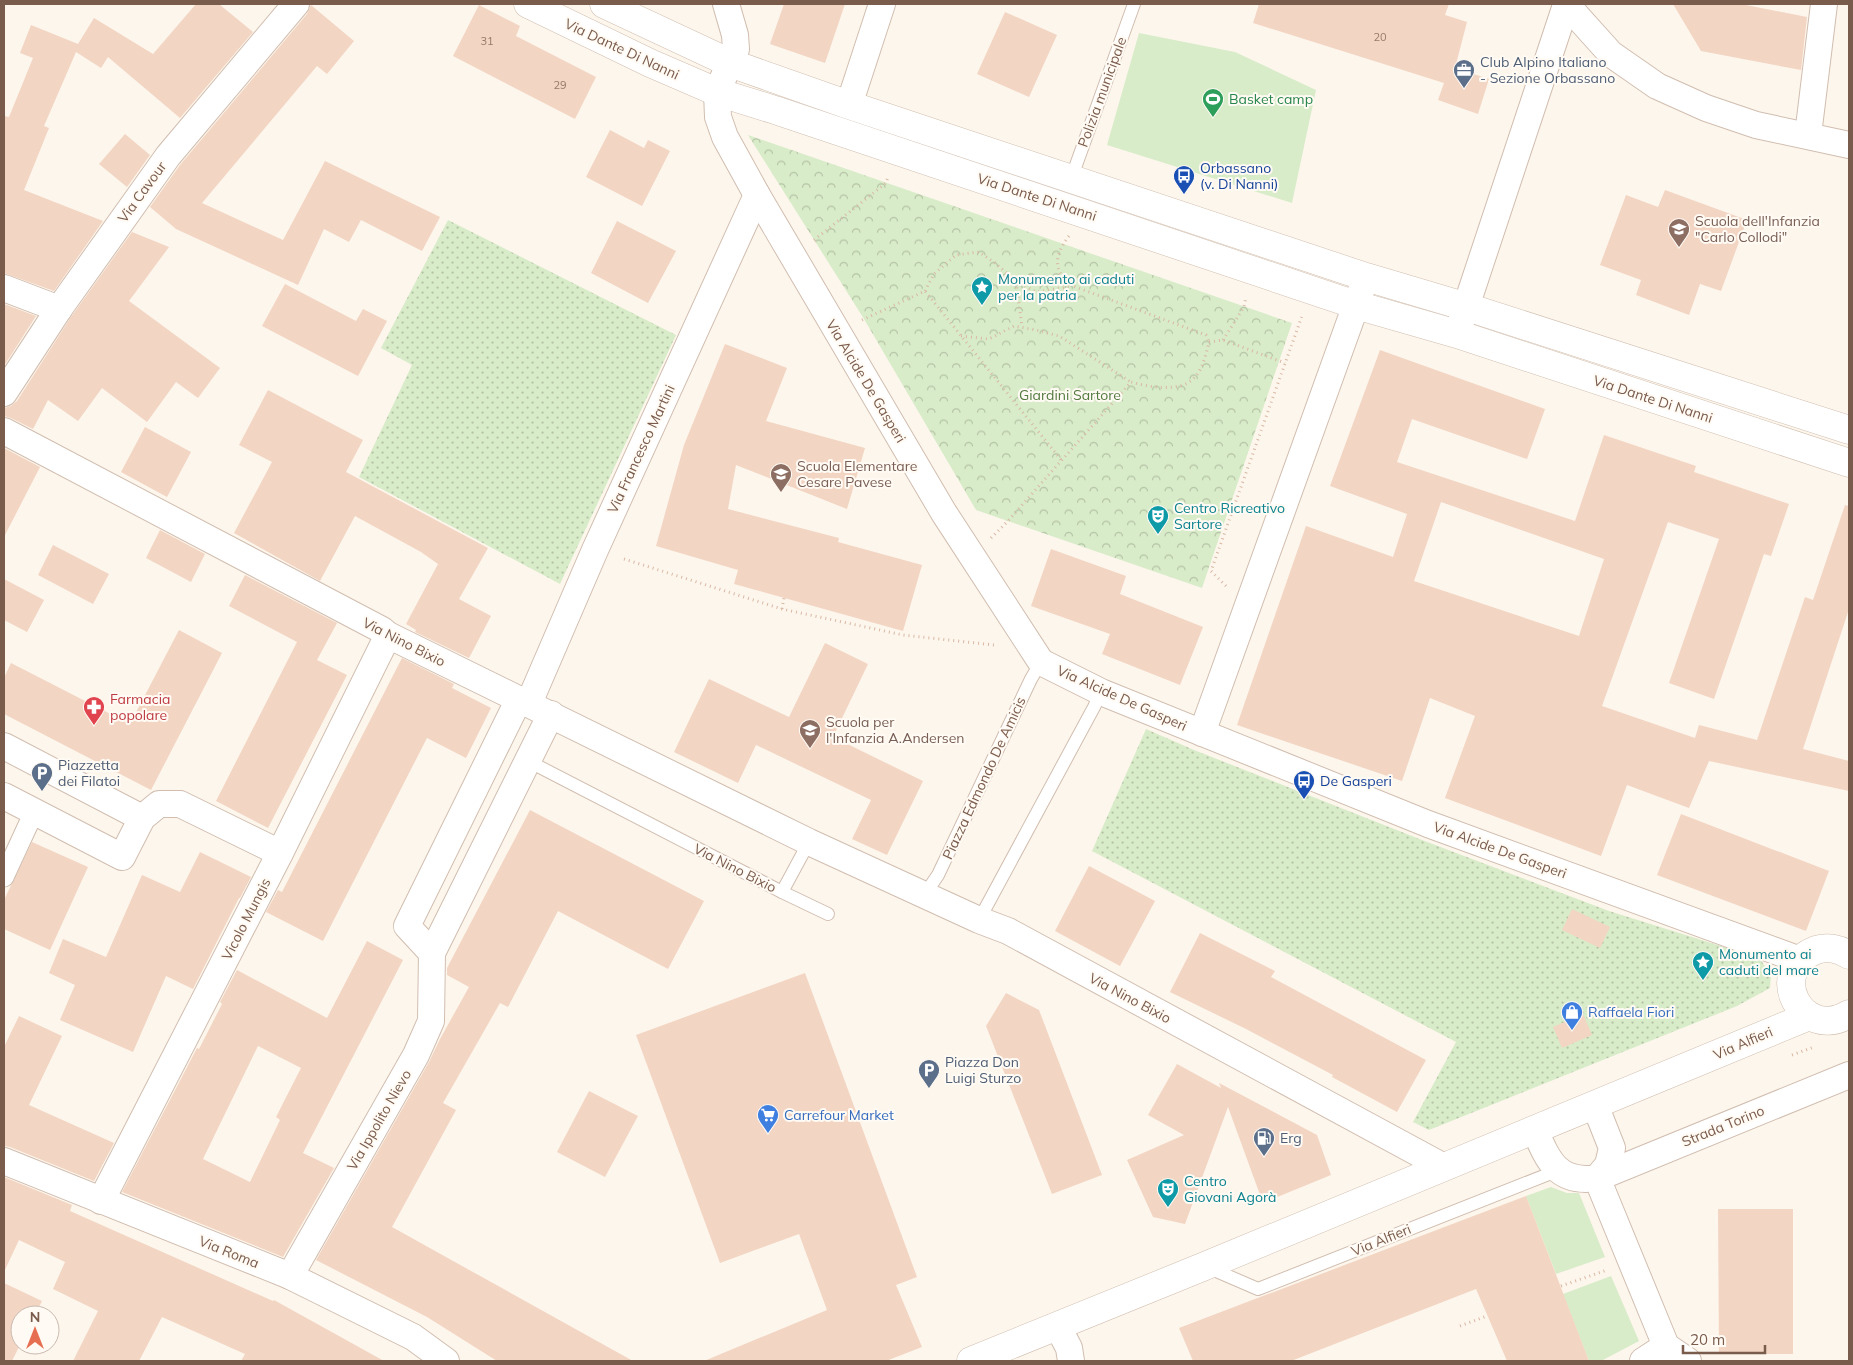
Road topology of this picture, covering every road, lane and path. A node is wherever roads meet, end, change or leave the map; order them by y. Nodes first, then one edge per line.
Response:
1 (296, 4) edge
2 (528, 4) edge
3 (604, 4) edge
4 (726, 4) edge
5 (882, 4) edge
6 (1134, 4) edge
7 (1566, 4) edge
8 (1824, 4) edge
9 (730, 63) junction
10 (717, 92) junction
11 (848, 106) junction
12 (1808, 135) junction
13 (1849, 145) edge
14 (888, 176) dead end
15 (1071, 179) junction
16 (757, 195) junction
17 (1069, 236) dead end
18 (792, 255) junction
19 (1366, 277) junction
20 (1016, 281) junction
21 (1074, 286) junction
22 (4, 288) edge
23 (1311, 289) junction
24 (925, 291) junction
25 (1246, 296) dead end
26 (1356, 305) junction
27 (1467, 307) junction
28 (59, 309) junction
29 (858, 322) dead end
30 (1022, 327) junction
31 (1457, 334) junction
32 (961, 336) junction
33 (1223, 340) junction
34 (1209, 342) junction
35 (1285, 363) junction
36 (1131, 382) junction
37 (4, 393) edge
38 (1849, 430) edge
39 (4, 431) edge
40 (1062, 461) junction
41 (1849, 463) edge
42 (988, 540) dead end
43 (624, 559) dead end
44 (1229, 589) dead end
45 (784, 598) dead end
46 (782, 609) junction
47 (385, 633) junction
48 (994, 645) dead end
49 (1041, 662) junction
50 (1101, 692) junction
51 (533, 705) junction
52 (1202, 733) junction
53 (4, 746) edge
54 (528, 761) junction
55 (4, 796) edge
56 (34, 812) junction
57 (142, 818) junction
58 (809, 842) junction
59 (280, 853) junction
60 (4, 877) edge
61 (782, 892) junction
62 (925, 894) junction
63 (828, 914) dead end
64 (979, 920) junction
65 (432, 953) junction
66 (1849, 956) edge
67 (1800, 960) junction
68 (1849, 1014) edge
69 (1809, 1016) junction
70 (1849, 1075) edge
71 (1595, 1105) junction
72 (1535, 1130) junction
73 (4, 1161) edge
74 (1444, 1168) junction
75 (1559, 1170) junction
76 (1597, 1178) junction
77 (101, 1201) junction
78 (1631, 1261) junction
79 (1205, 1266) junction
80 (290, 1276) junction
81 (1560, 1286) dead end
82 (1487, 1316) dead end
83 (1460, 1326) dead end
84 (1058, 1327) junction
85 (1666, 1346) junction
86 (1013, 1353) edge
87 (446, 1361) edge
88 (971, 1361) edge
89 (1071, 1361) edge
90 (1643, 1361) edge
91 (1688, 1361) edge

1 - 28 street, Via Cavour
2 - 10 street, Via Dante Di Nanni
3 - 9 street, Via Dante Di Nanni
4 - 9 street
5 - 11 street
6 - 15 lane, Polizia municipale
7 - 12 street
7 - 27 street
8 - 12 street
9 - 10 street
9 - 11 street, Via Dante Di Nanni
10 - 16 street, Via Alcide De Gasperi
10 - 23 street, Via Dante Di Nanni
11 - 15 street, Via Dante Di Nanni
12 - 13 street
14 - 18 path
15 - 19 street, Via Dante Di Nanni
16 - 18 street, Via Alcide De Gasperi
16 - 51 street, Via Francesco Martini
17 - 21 path
18 - 49 street, Via Alcide De Gasperi
19 - 26 street
19 - 27 street, Via Dante Di Nanni
20 - 21 path
20 - 24 path
20 - 30 path
21 - 34 path
22 - 28 street
23 - 26 street, Via Dante Di Nanni
23 - 35 path
24 - 29 path
24 - 32 path
25 - 33 path
26 - 31 street, Via Dante Di Nanni
26 - 52 street, Via Alcide De Gasperi
27 - 31 street
27 - 38 street, Via Dante Di Nanni
28 - 37 street, Via Cavour
30 - 32 path
30 - 36 path
31 - 41 street, Via Dante Di Nanni
32 - 40 path
33 - 34 path
33 - 35 path
34 - 36 path
35 - 44 path
36 - 40 path
39 - 47 street, Via Nino Bixio
40 - 42 path
43 - 46 path
45 - 46 path
46 - 48 path
47 - 51 street, Via Nino Bixio
47 - 59 street, Vicolo Mungis
49 - 50 street, Via Alcide De Gasperi
49 - 62 lane, Piazza Edmondo De Amicis
50 - 52 street, Via Alcide De Gasperi
50 - 64 lane
51 - 54 street, Via Ippolito Nievo
51 - 58 street, Via Nino Bixio
51 - 65 street
52 - 67 street, Via Alcide De Gasperi
53 - 57 street
54 - 61 lane, Via Nino Bixio
54 - 65 street, Via Ippolito Nievo
55 - 56 street
56 - 57 street
56 - 60 street
57 - 59 street
58 - 61 lane, Via Nino Bixio
58 - 62 street, Via Nino Bixio
59 - 77 street, Vicolo Mungis
61 - 63 lane, Via Nino Bixio
62 - 64 street, Via Nino Bixio
64 - 74 street, Via Nino Bixio
65 - 80 street, Via Ippolito Nievo
66 - 67 street
67 - 69 street
68 - 69 street
69 - 71 street, Via Alfieri
70 - 76 street, Strada Torino
71 - 72 street, Via Alfieri
71 - 76 street
72 - 74 street, Via Alfieri
72 - 75 street
73 - 77 street, Via Roma
74 - 79 street, Via Alfieri
75 - 76 street
75 - 79 lane, Via Alfieri
76 - 78 street
77 - 80 street, Via Roma
78 - 81 path
78 - 85 street
79 - 84 street, Via Alfieri
80 - 87 street, Via Roma
82 - 83 path
84 - 86 street, Via Alfieri
84 - 89 street
85 - 90 street
85 - 91 street
86 - 88 street, Via Alfieri

